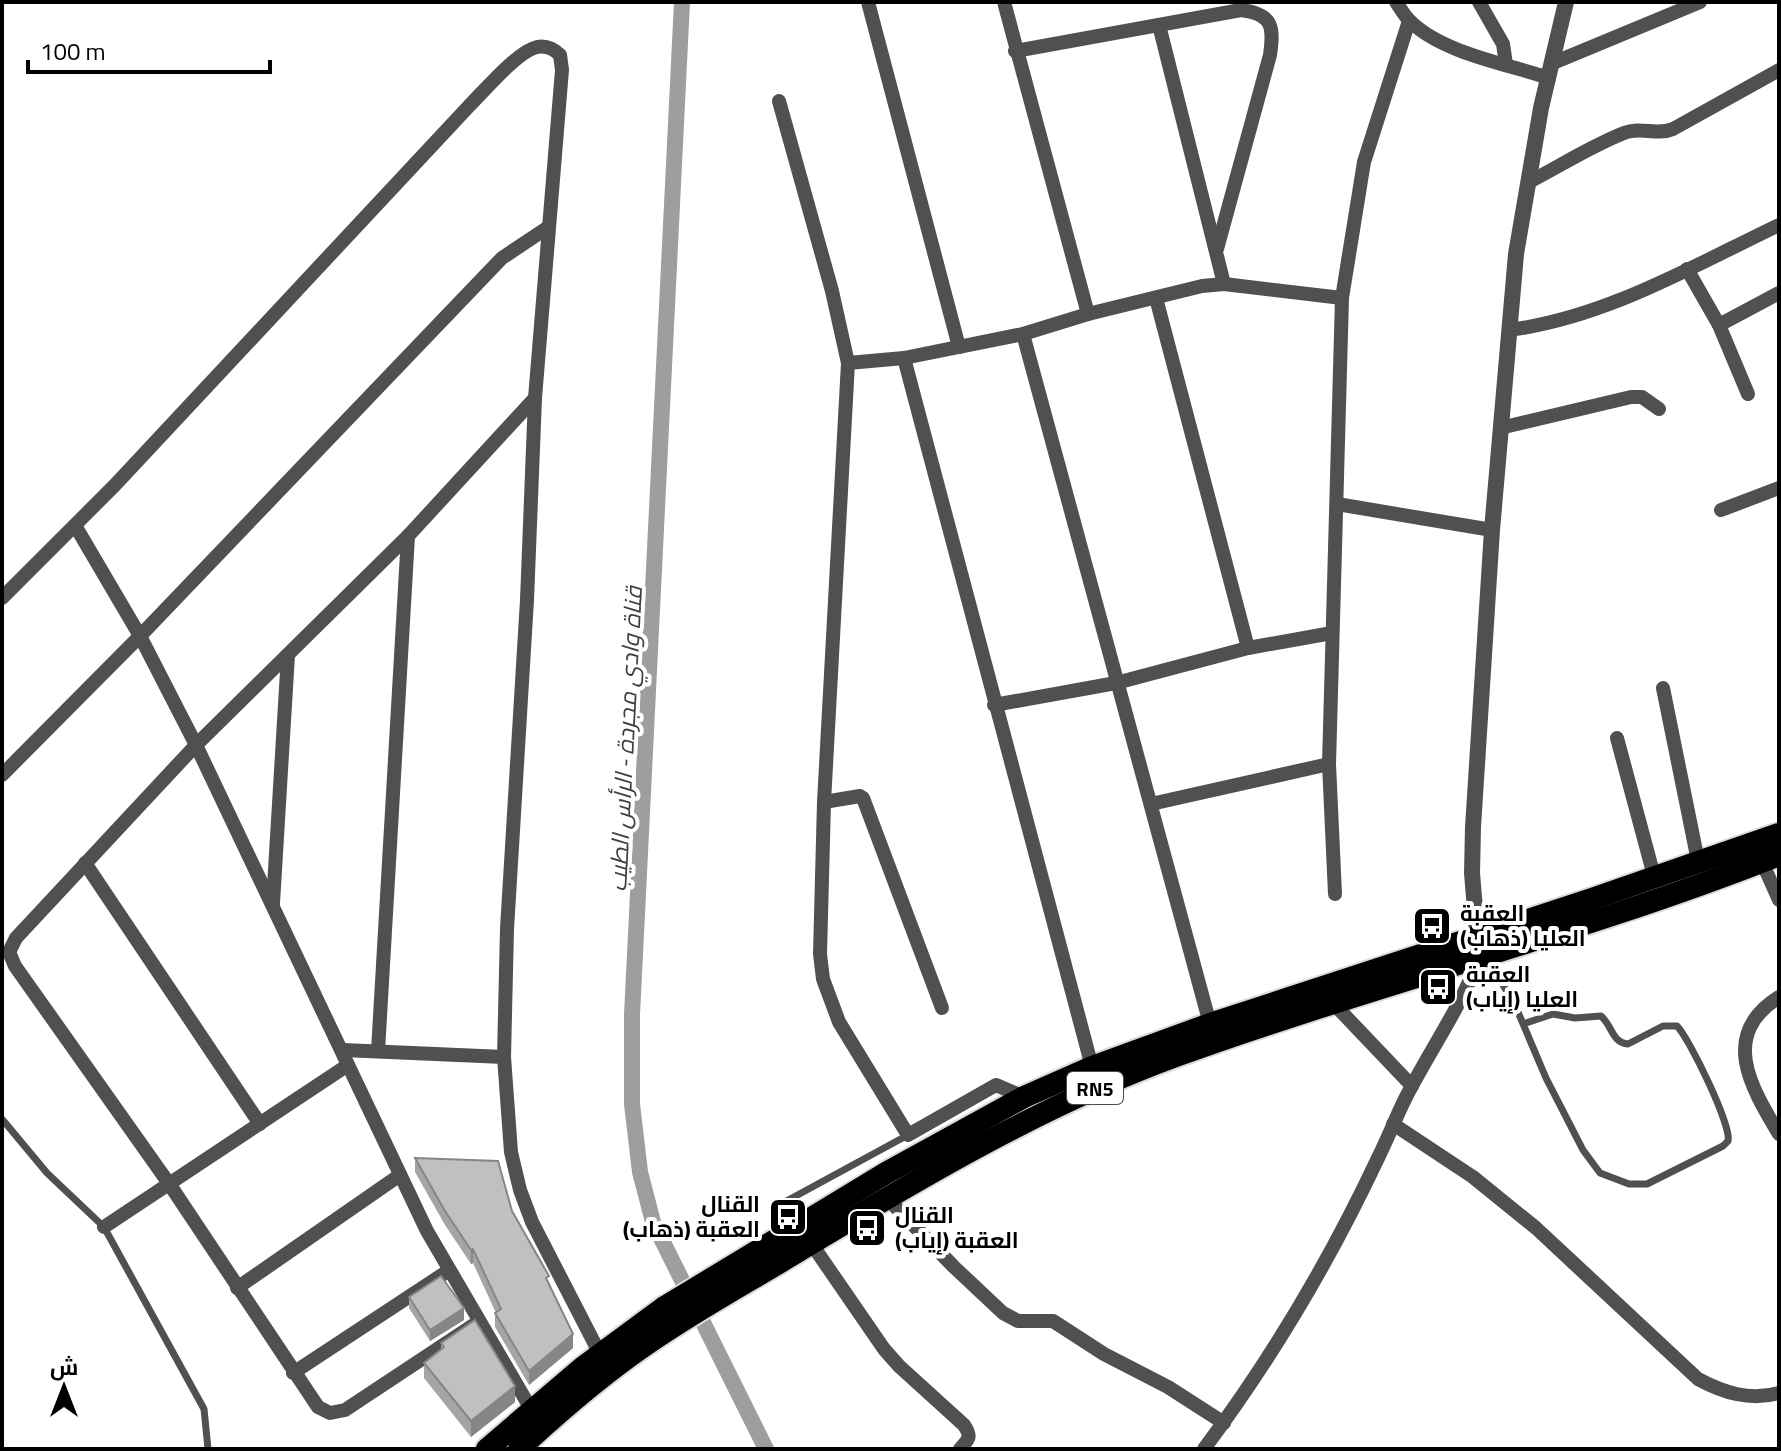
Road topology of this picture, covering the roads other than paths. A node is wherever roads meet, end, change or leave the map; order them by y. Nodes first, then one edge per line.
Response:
1 (868, 2) edge
2 (1004, 2) edge
3 (1396, 2) edge
4 (1479, 2) edge
5 (1566, 2) edge
6 (1700, 2) edge
7 (1409, 21) junction
8 (1159, 25) junction
9 (1015, 51) junction
10 (1506, 64) junction
11 (1551, 70) junction
12 (1779, 70) edge
13 (779, 101) dead end
14 (1529, 182) junction
15 (1779, 225) edge
16 (547, 228) junction
17 (1217, 249) junction
18 (1687, 269) junction
19 (1224, 284) junction
20 (1779, 293) edge
21 (1156, 298) junction
22 (1342, 298) junction
23 (1088, 314) junction
24 (1719, 325) junction
25 (1509, 330) junction
26 (1023, 334) junction
27 (959, 347) junction
28 (904, 358) junction
29 (848, 363) junction
30 (1748, 394) dead end
31 (535, 398) junction
32 (1659, 409) dead end
33 (1500, 428) junction
34 (1779, 488) edge
35 (1337, 504) junction
36 (1721, 510) dead end
37 (76, 527) junction
38 (1492, 530) junction
39 (408, 536) junction
40 (2, 598) edge
41 (1332, 633) junction
42 (140, 636) junction
43 (1248, 648) junction
44 (288, 655) junction
45 (1116, 683) junction
46 (1663, 688) dead end
47 (994, 705) junction
48 (1617, 738) dead end
49 (196, 745) junction
50 (1329, 764) junction
51 (2, 775) edge
52 (824, 802) junction
53 (1151, 804) junction
54 (1779, 834) edge
55 (1771, 859) edge
56 (1698, 861) junction
57 (85, 863) junction
58 (1654, 876) junction
59 (1335, 894) dead end
60 (1779, 900) edge
61 (273, 908) junction
62 (1478, 946) junction
63 (1779, 997) edge
64 (1333, 1003) junction
65 (942, 1008) dead end
66 (1210, 1024) junction
67 (1523, 1024) junction
68 (343, 1050) junction
69 (378, 1051) junction
70 (504, 1057) junction
71 (348, 1065) junction
72 (1092, 1067) junction
73 (1412, 1086) junction
74 (1024, 1097) junction
75 (2, 1119) edge
76 (260, 1124) junction
77 (1393, 1124) junction
78 (1779, 1134) edge
79 (908, 1135) junction
80 (400, 1175) junction
81 (170, 1185) junction
82 (886, 1197) junction
83 (781, 1204) dead end
84 (104, 1227) junction
85 (811, 1243) junction
86 (448, 1271) junction
87 (734, 1277) junction
88 (237, 1288) junction
89 (669, 1317) junction
90 (478, 1322) junction
91 (600, 1354) junction
92 (293, 1373) junction
93 (1779, 1393) edge
94 (531, 1409) junction
95 (1224, 1423) junction
96 (528, 1446) edge
97 (208, 1449) edge
98 (487, 1449) edge
99 (960, 1449) edge
100 (1204, 1449) edge

1 - 27 street
2 - 9 street
3 - 7 street
4 - 10 street
5 - 11 street
6 - 11 street
7 - 10 street
7 - 22 street
8 - 9 street
8 - 17 street
8 - 17 street
9 - 23 street
10 - 11 street
11 - 14 street
12 - 14 street
13 - 29 street
14 - 25 street
15 - 18 street
16 - 31 street
16 - 37 street
16 - 42 street
17 - 19 street
18 - 24 street
18 - 25 street
19 - 21 street
19 - 22 street
20 - 24 street
21 - 23 street
21 - 43 street
22 - 35 street
23 - 26 street
24 - 30 street
25 - 33 street
26 - 27 street
26 - 45 street
27 - 28 street
28 - 29 street
28 - 47 street
29 - 52 street
31 - 39 street
31 - 70 street
32 - 33 street
33 - 38 street
34 - 36 street
35 - 38 street
35 - 41 street
37 - 40 street
37 - 42 street
38 - 62 street
39 - 44 street
39 - 69 street
41 - 43 street
41 - 50 street
42 - 49 street
42 - 51 street
43 - 45 street
44 - 49 street
44 - 61 street
45 - 47 street
45 - 53 street
46 - 56 street
47 - 72 street
48 - 58 street
49 - 57 street
49 - 61 street
50 - 53 street
50 - 59 street
52 - 65 street
52 - 79 street
53 - 66 street
54 - 56 highway, RN5
55 - 60 street
55 - 62 highway, RN5
56 - 58 highway, RN5
57 - 76 street
57 - 81 street
58 - 62 highway, RN5
61 - 68 street
62 - 64 highway, RN5
62 - 66 highway, RN5
62 - 67 lane
62 - 73 street
63 - 78 street
64 - 73 street
64 - 82 highway, RN5
66 - 72 highway, RN5
67 - 67 lane
68 - 69 street
68 - 71 street
69 - 70 street
70 - 91 street
71 - 76 street
71 - 80 street
72 - 74 highway, RN5
73 - 77 street
74 - 79 street
74 - 87 highway, RN5
75 - 84 lane
76 - 81 street
77 - 93 street
77 - 95 street
79 - 83 lane
80 - 86 street
80 - 88 street
81 - 84 street
81 - 88 street
82 - 85 highway, RN5
82 - 95 street
84 - 97 lane
85 - 87 highway, RN5
85 - 99 street
86 - 90 street
86 - 92 street
87 - 89 highway, RN5
88 - 92 street
89 - 91 highway, RN5
89 - 96 highway, RN5
90 - 92 street
90 - 94 street
91 - 94 highway, RN5
94 - 98 highway, RN5
95 - 100 street

